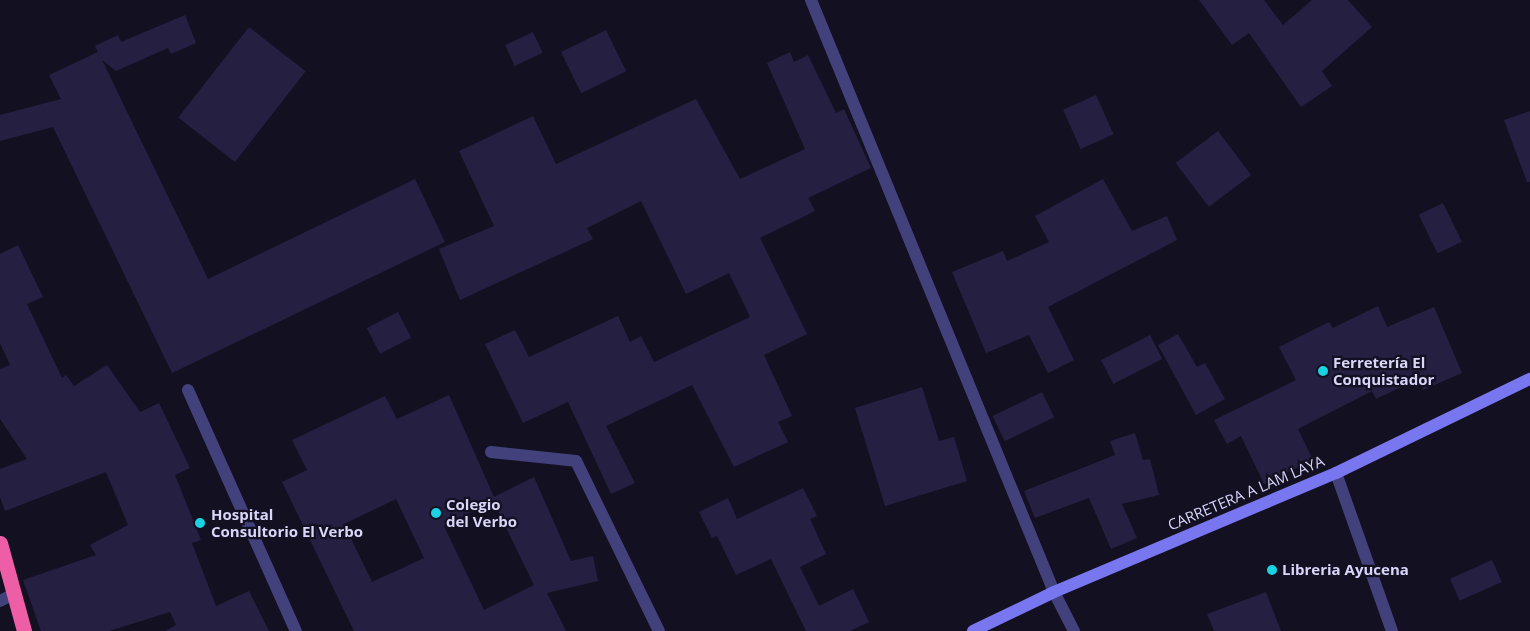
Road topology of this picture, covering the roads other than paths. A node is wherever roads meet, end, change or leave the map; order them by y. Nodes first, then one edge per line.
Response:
1 (811, 0) edge
2 (1530, 379) edge
3 (188, 390) dead end
4 (491, 452) dead end
5 (1336, 473) junction
6 (0, 543) edge
7 (1054, 592) junction
8 (14, 594) junction
9 (0, 601) edge
10 (24, 631) edge
11 (296, 631) edge
12 (659, 631) edge
13 (973, 631) edge
14 (1074, 631) edge
15 (1392, 631) edge

1 - 7 street
2 - 5 main road, CARRETERA A LAM LAYA
3 - 11 street
4 - 12 street
5 - 7 main road, CARRETERA A LAM LAYA
5 - 15 street
6 - 8 highway
7 - 13 main road, CARRETERA A LAM LAYA
7 - 14 street
8 - 9 street
8 - 10 highway

